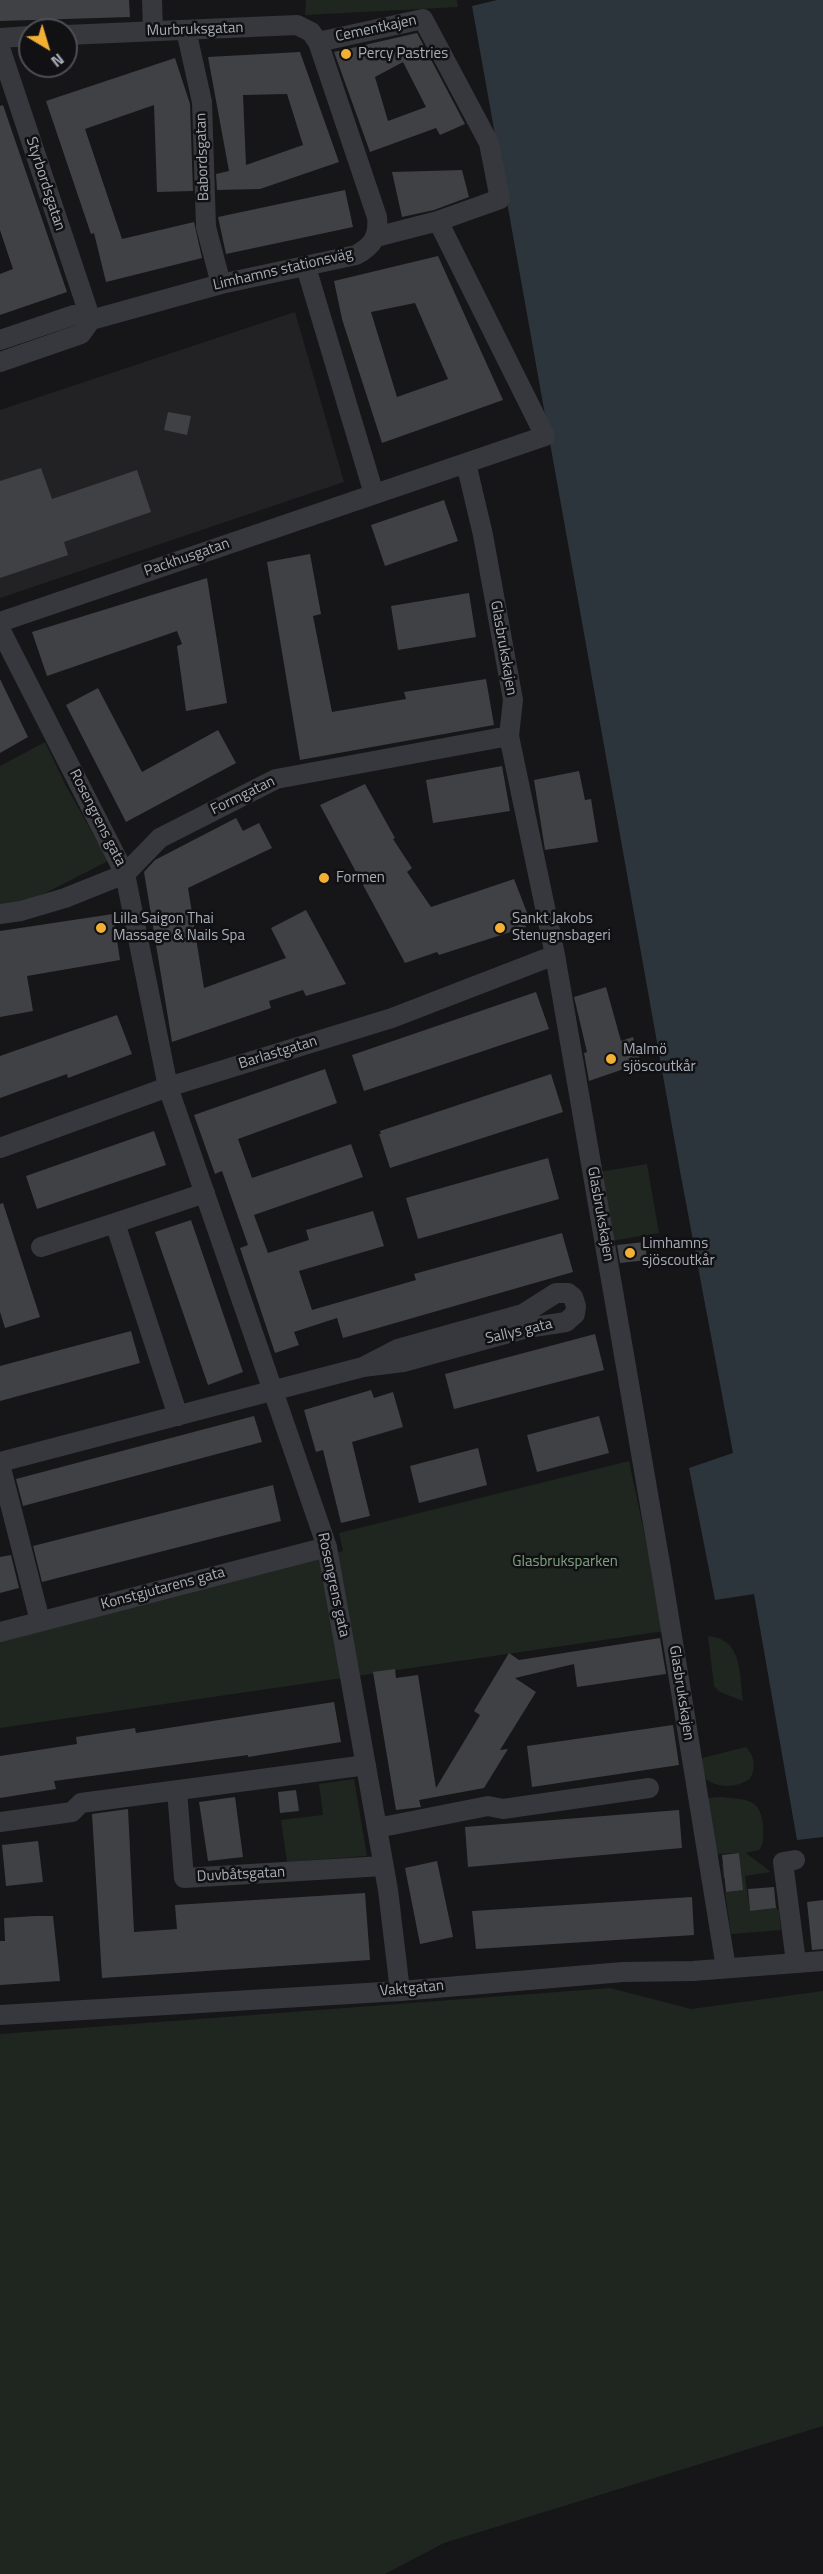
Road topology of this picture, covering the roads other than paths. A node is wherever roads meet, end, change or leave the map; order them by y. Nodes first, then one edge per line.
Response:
1 (152, 0) edge
2 (186, 30) junction
3 (153, 31) junction
4 (78, 34) edge
5 (18, 37) edge
6 (0, 38) edge
7 (318, 42) junction
8 (0, 48) edge
9 (438, 220) junction
10 (376, 237) junction
11 (306, 267) junction
12 (220, 284) junction
13 (91, 320) junction
14 (0, 340) edge
15 (0, 362) edge
16 (465, 463) junction
17 (374, 494) junction
18 (0, 622) edge
19 (0, 629) edge
20 (509, 736) junction
21 (125, 874) junction
22 (0, 914) edge
23 (555, 955) junction
24 (168, 1087) junction
25 (0, 1148) edge
26 (205, 1193) junction
27 (115, 1223) junction
28 (41, 1247) dead end
29 (363, 1367) junction
30 (274, 1390) junction
31 (178, 1416) junction
32 (0, 1463) edge
33 (327, 1547) junction
34 (40, 1621) junction
35 (0, 1632) edge
36 (366, 1765) junction
37 (649, 1788) dead end
38 (177, 1791) junction
39 (0, 1822) edge
40 (377, 1828) junction
41 (795, 1860) dead end
42 (383, 1866) junction
43 (823, 1961) edge
44 (796, 1962) junction
45 (726, 1968) junction
46 (400, 1991) junction
47 (0, 2015) edge

1 - 3 street
2 - 3 street, Murbruksgatan
2 - 7 street, Murbruksgatan
2 - 12 street, Babordsgatan
3 - 4 street, Murbruksgatan
5 - 6 street
7 - 9 street, Cementkajen
7 - 10 street
8 - 13 street, Styrbordsgatan
9 - 10 street, Cementkajen
9 - 16 street
10 - 11 street, Limhamns stationsväg
11 - 12 street, Limhamns stationsväg
11 - 17 street
12 - 13 street, Limhamns stationsväg
13 - 14 street, Limhamns stationsväg
13 - 15 street, Limhamns stationsväg
16 - 17 street, Packhusgatan
16 - 20 street, Glasbrukskajen
17 - 18 street, Packhusgatan
19 - 21 street, Rosengrens gata
20 - 21 street, Formgatan
20 - 23 street, Glasbrukskajen
21 - 22 street, Formgatan
21 - 24 street, Rosengrens gata
23 - 24 street, Barlastgatan
23 - 45 street, Glasbrukskajen
24 - 25 street, Barlastgatan
24 - 26 street, Rosengrens gata
26 - 27 street
26 - 30 street, Rosengrens gata
27 - 28 street
27 - 31 street
29 - 29 street, Sallys gata
29 - 30 street, Sallys gata
30 - 31 street, Sallys gata
30 - 33 street, Rosengrens gata
31 - 32 street, Sallys gata
32 - 34 street
33 - 34 street, Konstgjutarens gata
33 - 36 street, Rosengrens gata
34 - 35 street, Konstgjutarens gata
36 - 38 street
36 - 40 street, Rosengrens gata
37 - 40 street
38 - 39 street
38 - 42 street, Duvbåtsgatan
40 - 42 street, Rosengrens gata
41 - 44 street
42 - 46 street, Rosengrens gata
43 - 44 street, Vaktgatan
44 - 45 street, Vaktgatan
45 - 46 street, Vaktgatan
46 - 47 street, Vaktgatan

